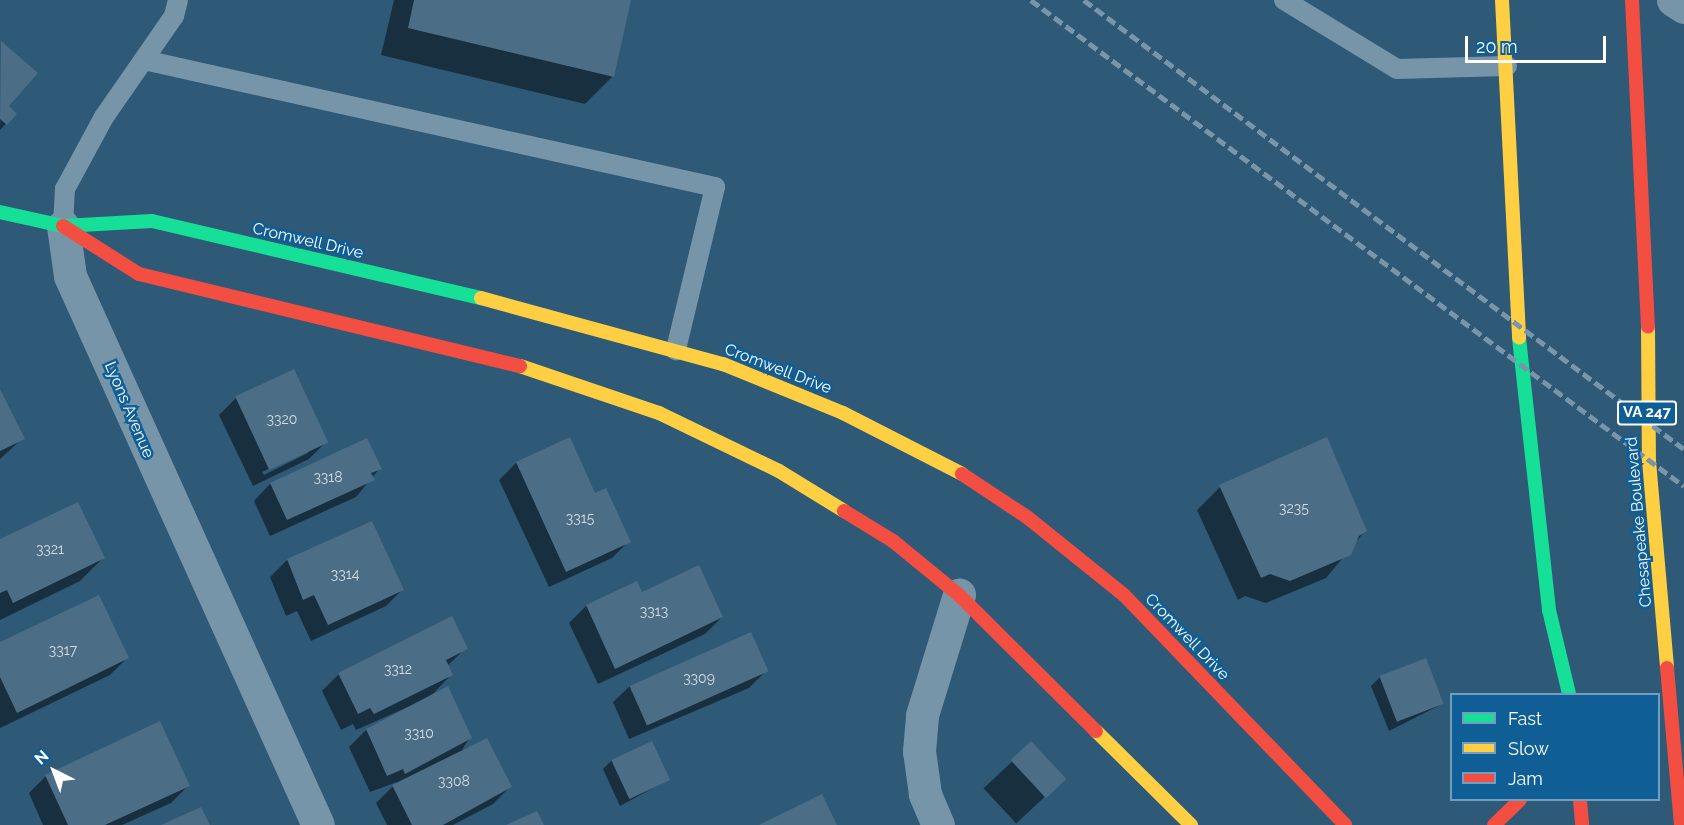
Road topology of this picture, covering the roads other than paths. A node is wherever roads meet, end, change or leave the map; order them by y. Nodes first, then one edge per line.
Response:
1 (178, 0) edge
2 (1284, 0) edge
3 (1502, 0) edge
4 (1632, 0) edge
5 (1673, 0) edge
6 (1684, 7) edge
7 (144, 60) junction
8 (1507, 66) junction
9 (0, 212) edge
10 (63, 226) junction
11 (676, 350) junction
12 (959, 595) junction
13 (1569, 693) edge
14 (1519, 801) edge
15 (1580, 801) edge
16 (318, 825) edge
17 (938, 825) edge
18 (1191, 825) edge
19 (1345, 825) edge
20 (1494, 825) edge
21 (1582, 825) edge
22 (1681, 825) edge

1 - 7 lane, Lyons Avenue
2 - 8 lane
3 - 8 street
4 - 22 street, Chesapeake Boulevard / VA 247
5 - 6 street
7 - 10 lane, Lyons Avenue
7 - 11 lane
8 - 13 street
9 - 10 street, Cromwell Drive
10 - 11 street, Cromwell Drive
10 - 12 street, Cromwell Drive
10 - 16 street, Lyons Avenue
11 - 19 street, Cromwell Drive
12 - 17 street
12 - 18 street, Cromwell Drive
14 - 20 street
15 - 21 street

